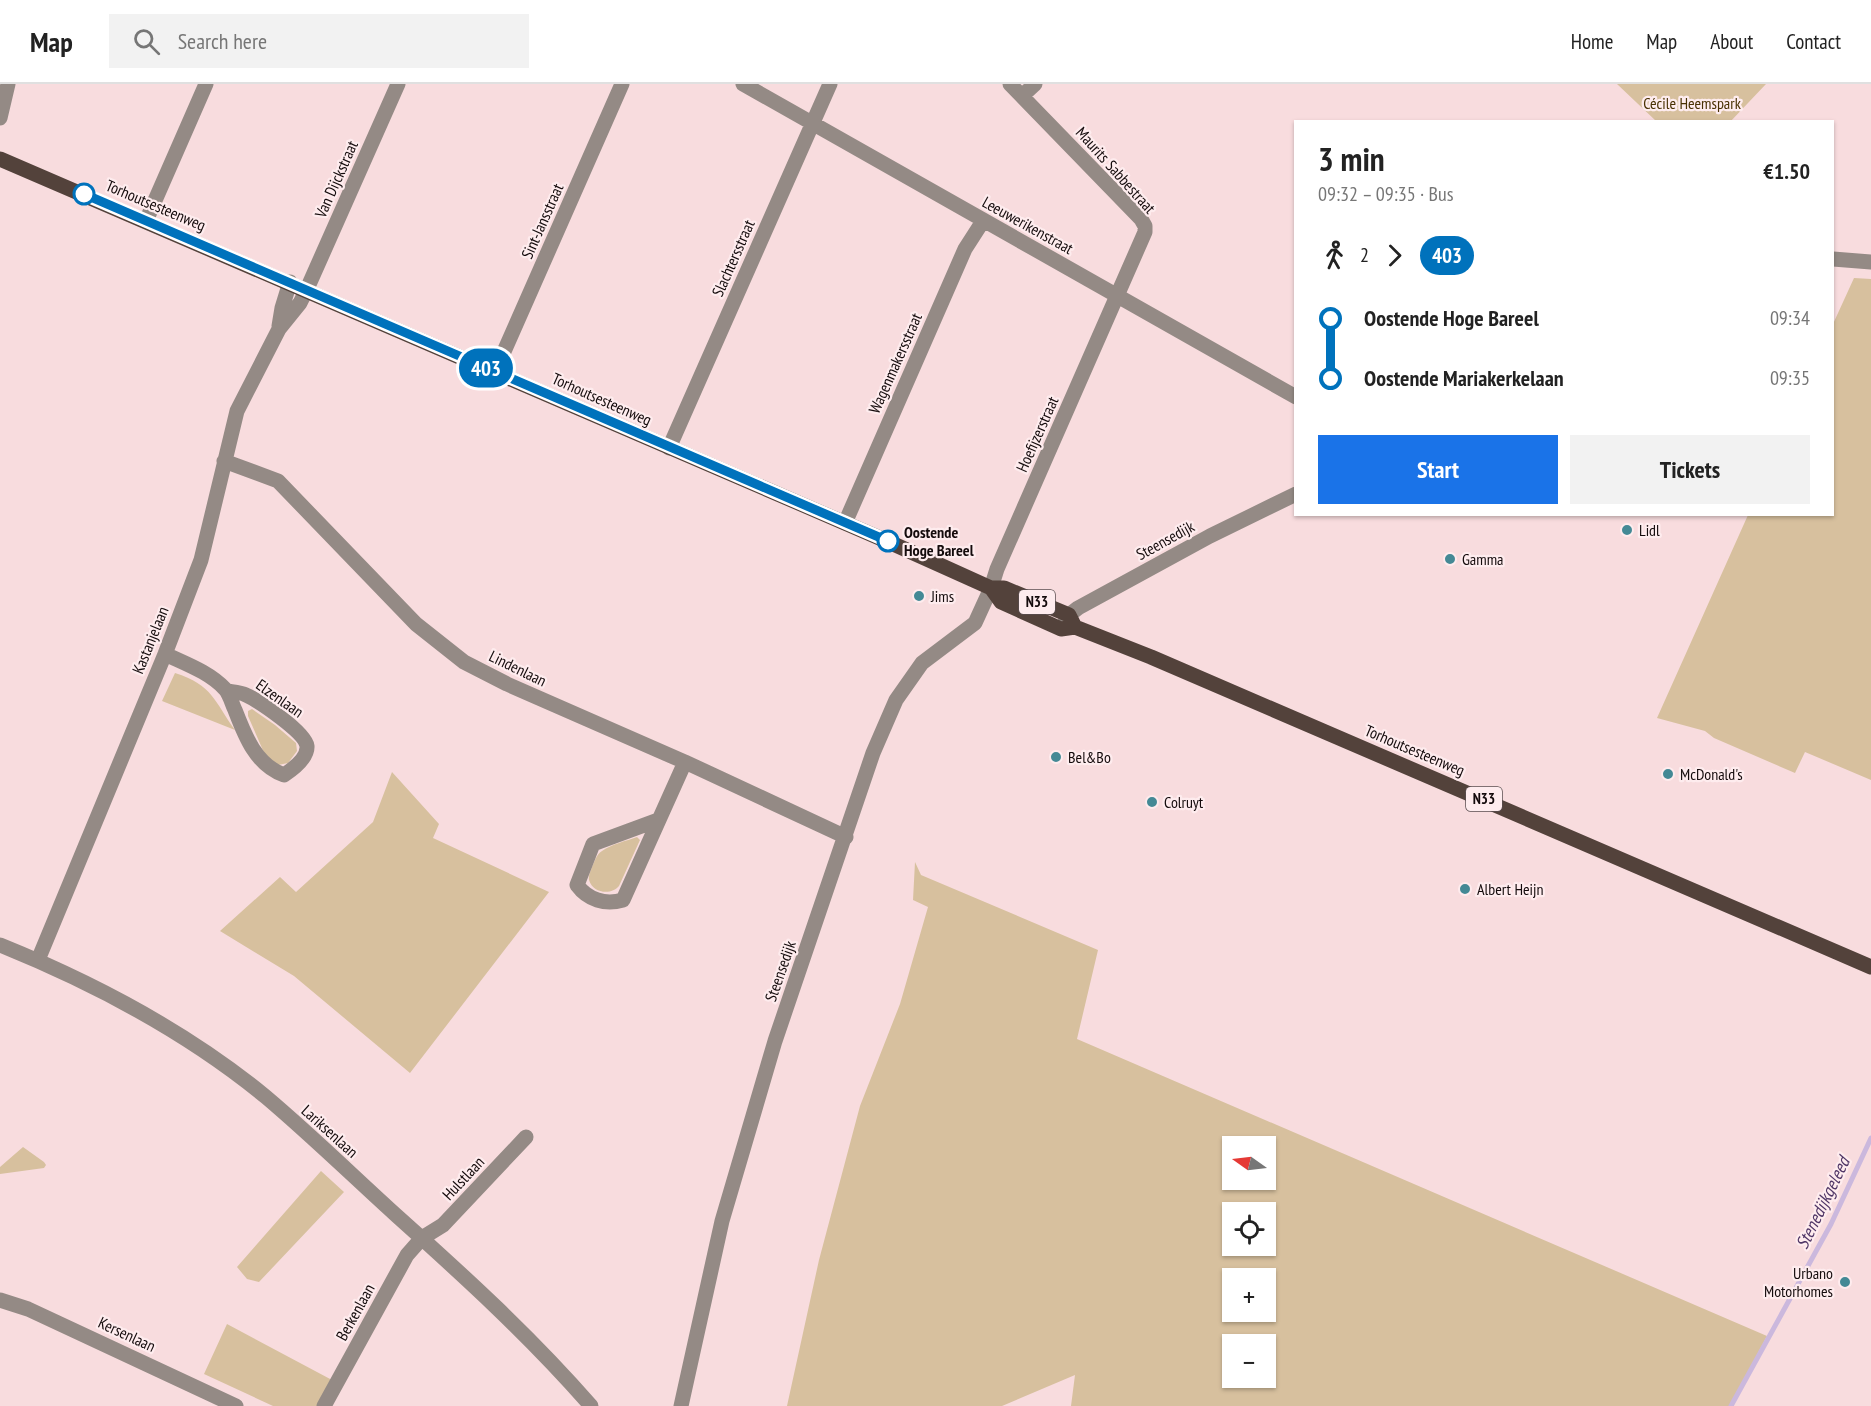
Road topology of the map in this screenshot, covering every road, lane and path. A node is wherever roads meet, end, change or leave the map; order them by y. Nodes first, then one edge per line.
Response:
1 (8, 84) edge
2 (206, 84) edge
3 (398, 84) edge
4 (622, 84) edge
5 (743, 84) edge
6 (830, 84) edge
7 (1010, 84) edge
8 (1035, 84) edge
9 (1022, 96) junction
10 (0, 118) edge
11 (813, 124) junction
12 (0, 159) edge
13 (146, 220) junction
14 (983, 220) junction
15 (1834, 259) edge
16 (1871, 262) edge
17 (290, 282) junction
18 (307, 289) junction
19 (1117, 295) junction
20 (279, 329) junction
21 (495, 372) junction
22 (1294, 396) edge
23 (669, 448) junction
24 (225, 461) junction
25 (1294, 495) edge
26 (845, 523) junction
27 (991, 588) junction
28 (1068, 624) junction
29 (165, 654) junction
30 (227, 691) junction
31 (684, 762) junction
32 (658, 820) junction
33 (846, 837) junction
34 (0, 945) edge
35 (38, 960) junction
36 (1871, 967) edge
37 (526, 1137) dead end
38 (422, 1238) junction
39 (0, 1300) edge
40 (677, 1404) edge
41 (236, 1406) edge
42 (324, 1406) edge
43 (591, 1406) edge

1 - 10 street
2 - 13 street
3 - 18 street, Van Dijckstraat
4 - 21 street, Sint-Jansstraat
5 - 11 street, Leeuwerikenstraat
6 - 11 street, Slachtersstraat
7 - 9 street, Maurits Sabbestraat
8 - 9 street
9 - 19 street, Maurits Sabbestraat
11 - 14 street, Leeuwerikenstraat
11 - 23 street, Slachtersstraat
12 - 13 main road, Torhoutsesteenweg / N33
13 - 17 main road, Torhoutsesteenweg / N33
14 - 19 street, Leeuwerikenstraat
14 - 26 street, Wagenmakersstraat
15 - 16 street
17 - 18 main road, Torhoutsesteenweg / N33
17 - 20 street, Kastanjelaan
18 - 20 street, Kastanjelaan
18 - 21 main road, Torhoutsesteenweg / N33
19 - 22 street, Leeuwerikenstraat
19 - 27 street, Hoefijzerstraat
20 - 24 street, Kastanjelaan
21 - 23 main road, Torhoutsesteenweg / N33
23 - 26 main road, Torhoutsesteenweg / N33
24 - 29 street, Kastanjelaan
24 - 31 street, Lindenlaan
25 - 28 street, Steensedijk
26 - 27 main road, Torhoutsesteenweg / N33
27 - 28 main road, Torhoutsesteenweg / N33
27 - 33 street, Steensedijk
28 - 36 main road, Torhoutsesteenweg / N33
29 - 30 street, Elzenlaan
29 - 35 street, Kastanjelaan
30 - 30 street, Elzenlaan
31 - 32 street
31 - 33 street, Lindenlaan
32 - 32 street
33 - 40 street, Steensedijk
34 - 35 street, Lariksenlaan
35 - 38 street, Lariksenlaan
37 - 38 street, Hulstlaan
38 - 42 street, Berkenlaan
38 - 43 street, Lariksenlaan
39 - 41 street, Kersenlaan

